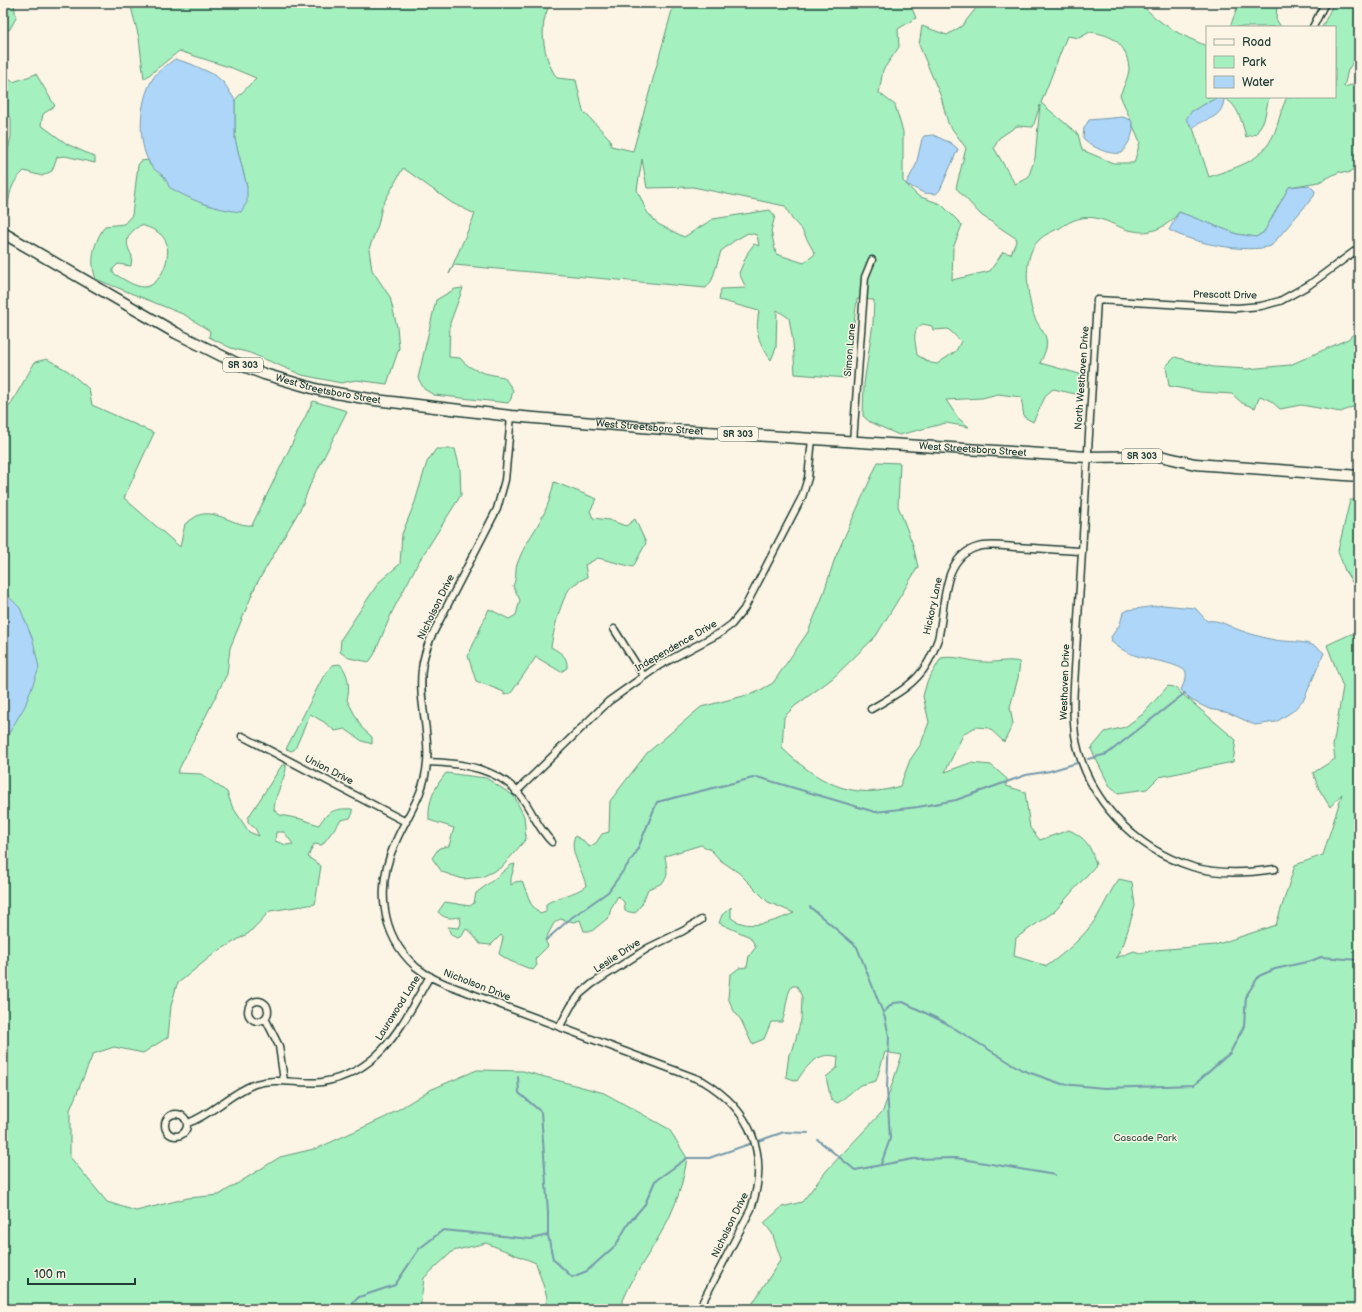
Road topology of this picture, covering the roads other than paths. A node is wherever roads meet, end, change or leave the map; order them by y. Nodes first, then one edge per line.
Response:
1 (1325, 3) edge
2 (1314, 26) edge
3 (3, 233) edge
4 (1359, 248) edge
5 (872, 260) dead end
6 (1097, 300) joint
7 (511, 416) junction
8 (812, 440) junction
9 (853, 442) junction
10 (1087, 457) junction
11 (1359, 476) edge
12 (1081, 551) junction
13 (614, 629) dead end
14 (643, 675) junction
15 (871, 709) dead end
16 (242, 736) dead end
17 (428, 762) junction
18 (516, 792) junction
19 (406, 822) junction
20 (552, 842) dead end
21 (1275, 869) dead end
22 (701, 920) dead end
23 (430, 976) junction
24 (265, 1018) dead end
25 (560, 1026) junction
26 (284, 1080) junction
27 (188, 1123) dead end
28 (699, 1309) edge

1 - 2 street
3 - 7 main road, West Streetsboro Street / SR 303
4 - 6 street, Prescott Drive
5 - 9 street, Simon Lane
6 - 10 street, North Westhaven Drive
7 - 8 main road, West Streetsboro Street / SR 303
7 - 17 street, Nicholson Drive
8 - 9 main road, West Streetsboro Street / SR 303
8 - 14 street, Independence Drive
9 - 10 main road, West Streetsboro Street / SR 303
10 - 11 main road, West Streetsboro Street / SR 303
10 - 12 street, Westhaven Drive
12 - 15 street, Hickory Lane
12 - 21 street, Westhaven Drive
13 - 14 street
14 - 18 street, Independence Drive
16 - 19 street, Union Drive
17 - 18 street
17 - 19 street, Nicholson Drive
18 - 20 street
19 - 23 street, Nicholson Drive
22 - 25 street, Leslie Drive
23 - 25 street, Nicholson Drive
23 - 26 street, Laurawood Lane
24 - 26 street
25 - 28 street, Nicholson Drive
26 - 27 street, Laurawood Lane

